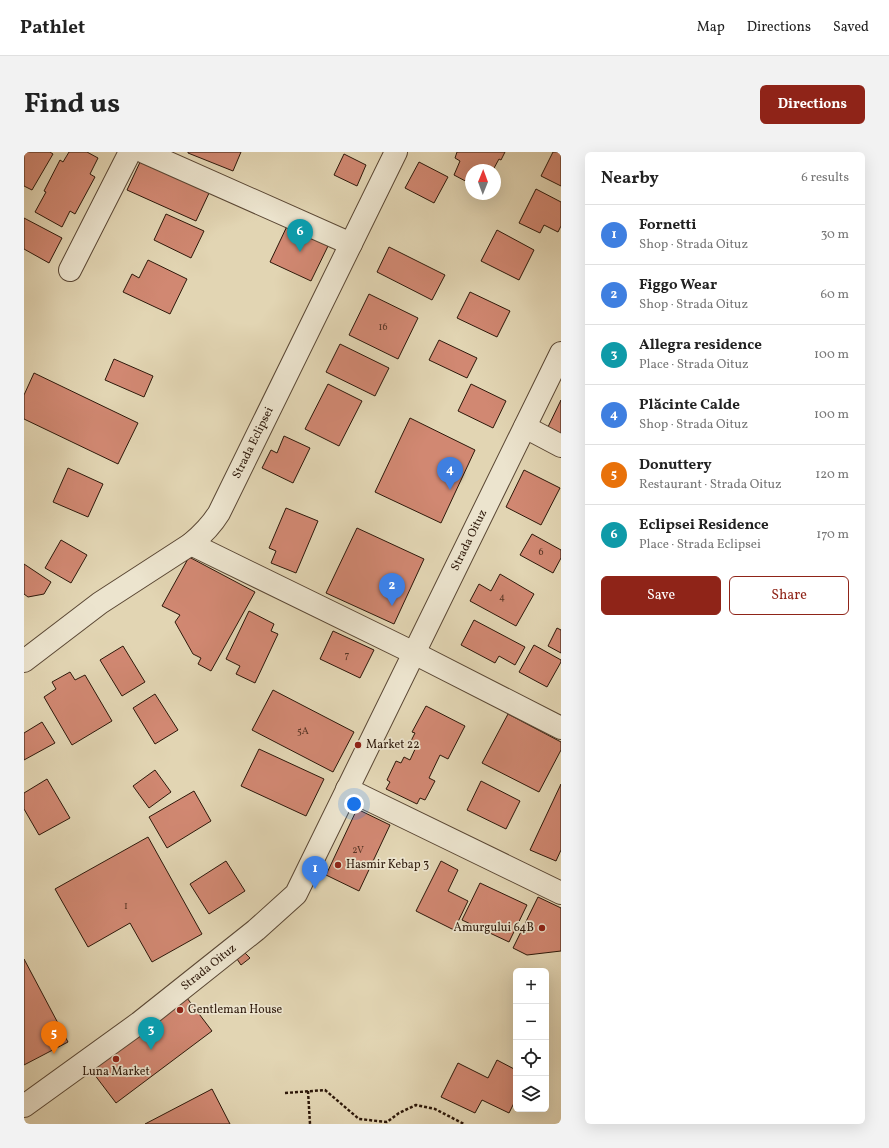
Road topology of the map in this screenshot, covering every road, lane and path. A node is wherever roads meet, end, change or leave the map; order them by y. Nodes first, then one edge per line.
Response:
1 (130, 152) edge
2 (144, 152) edge
3 (396, 152) edge
4 (351, 244) junction
5 (70, 270) dead end
6 (561, 353) edge
7 (525, 427) junction
8 (561, 446) edge
9 (191, 544) junction
10 (414, 653) junction
11 (24, 661) edge
12 (561, 728) edge
13 (347, 789) junction
14 (561, 894) edge
15 (308, 1091) junction
16 (285, 1093) dead end
17 (24, 1106) edge
18 (310, 1124) edge
19 (464, 1124) edge

1 - 5 street
2 - 4 street
3 - 4 street, Strada Eclipsei
4 - 9 street, Strada Eclipsei
6 - 7 street, Strada Oituz
7 - 8 street
7 - 10 street, Strada Oituz
9 - 10 street
9 - 11 street, Strada Eclipsei
10 - 12 street
10 - 13 street, Strada Oituz
13 - 14 street
13 - 17 street, Strada Oituz
15 - 16 path
15 - 18 path
15 - 19 path

